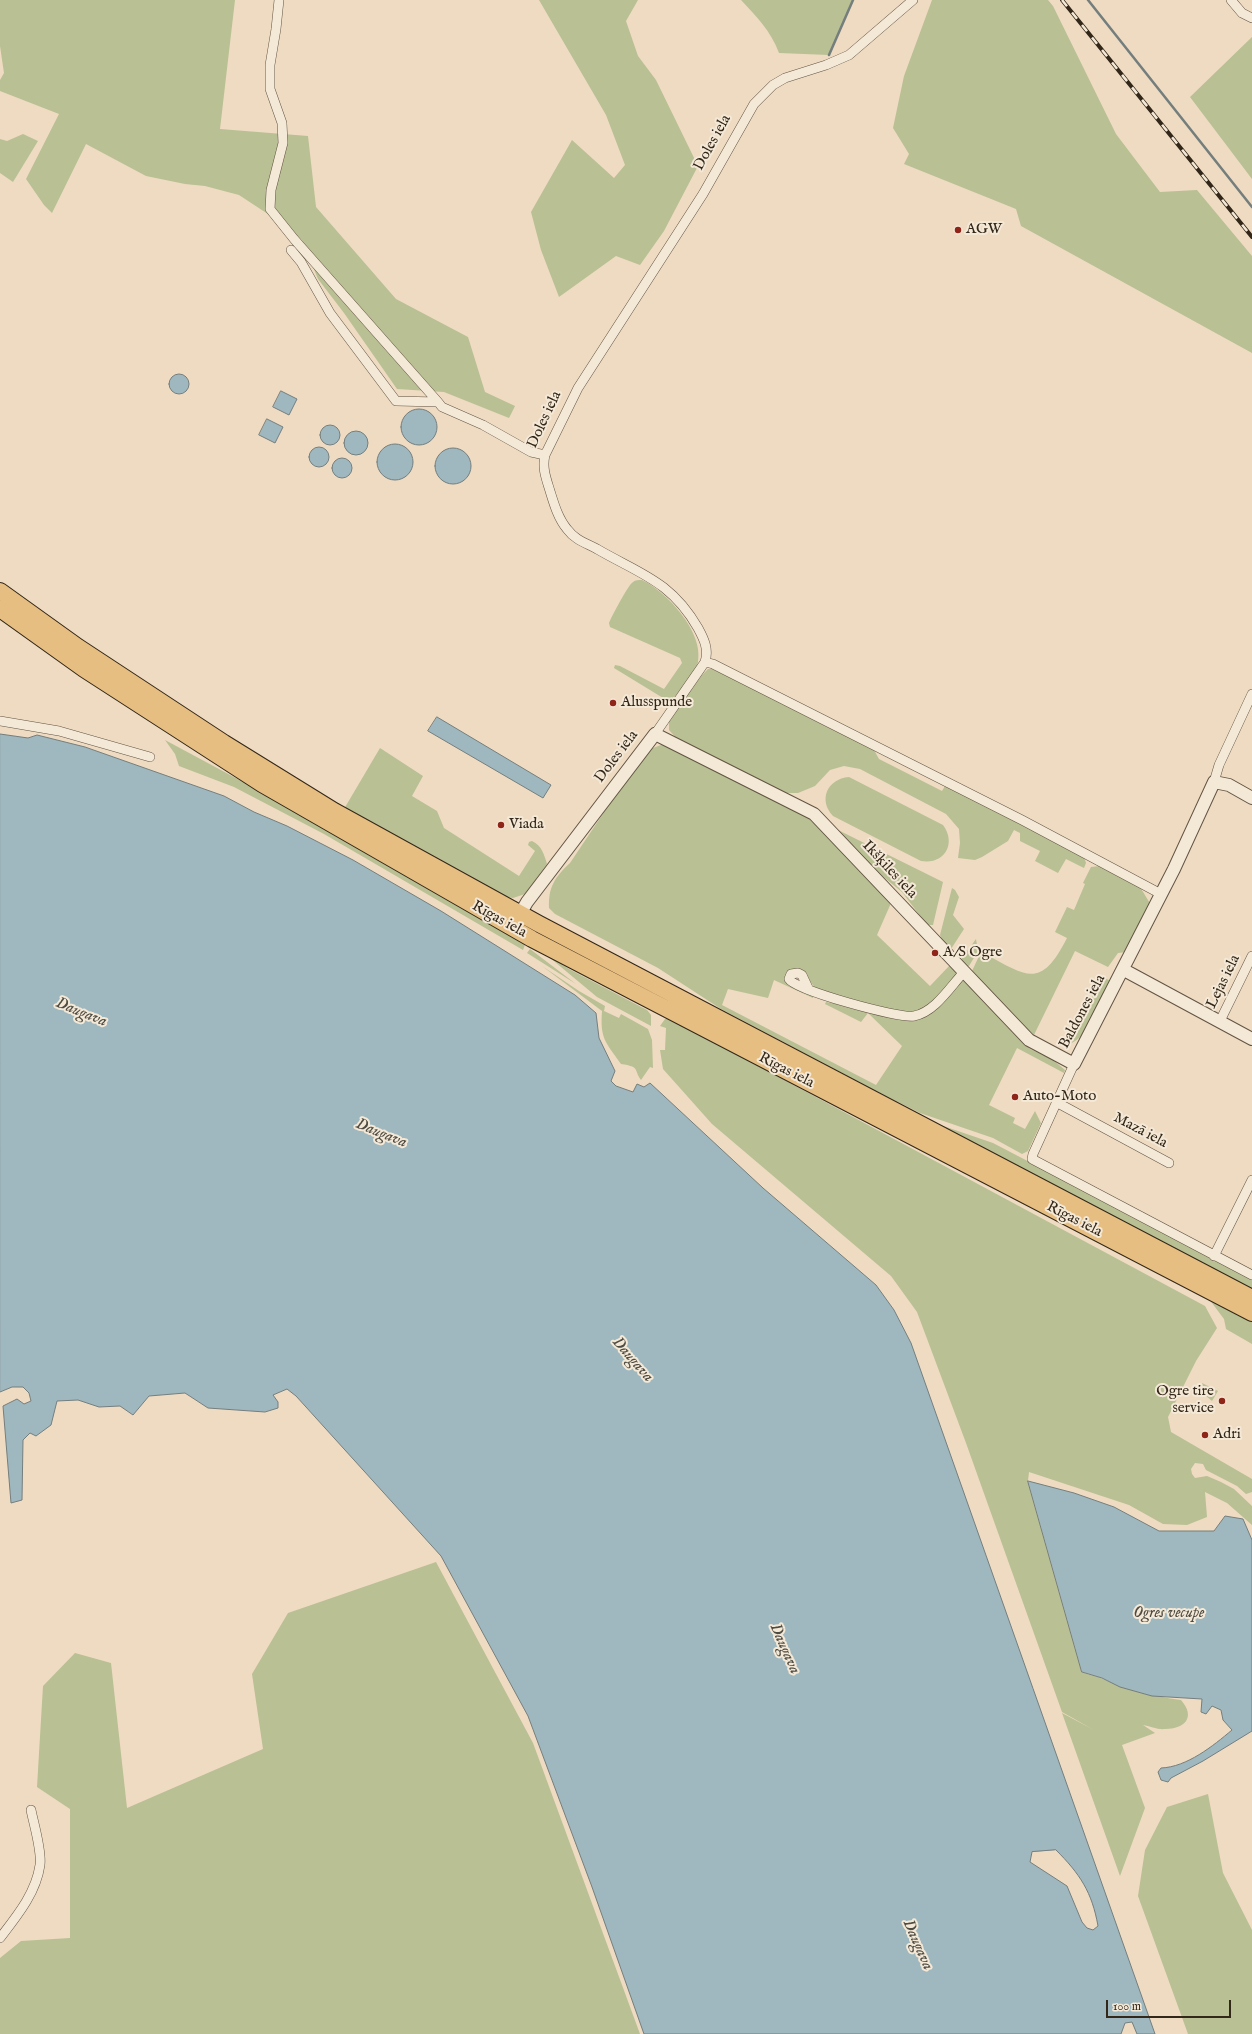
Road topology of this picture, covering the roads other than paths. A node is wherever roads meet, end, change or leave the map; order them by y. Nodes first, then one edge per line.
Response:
1 (279, 0) edge
2 (913, 0) edge
3 (1231, 0) edge
4 (1252, 18) edge
5 (290, 250) dead end
6 (438, 402) junction
7 (545, 456) junction
8 (0, 591) edge
9 (0, 609) edge
10 (705, 662) junction
11 (1252, 694) edge
12 (0, 721) edge
13 (655, 734) junction
14 (150, 758) dead end
15 (1214, 782) junction
16 (1252, 798) edge
17 (330, 816) junction
18 (1161, 894) junction
19 (516, 920) junction
20 (1252, 956) edge
21 (1124, 970) junction
22 (964, 972) junction
23 (809, 990) dead end
24 (1220, 1021) junction
25 (1252, 1040) edge
26 (1074, 1064) junction
27 (1056, 1102) junction
28 (1169, 1162) dead end
29 (1252, 1180) edge
30 (1214, 1256) junction
31 (1252, 1274) edge
32 (1252, 1298) edge
33 (1252, 1312) edge
34 (31, 1810) dead end
35 (0, 1938) edge

1 - 6 street
2 - 7 street, Doles iela
3 - 4 street
5 - 6 street
6 - 7 street
7 - 10 street, Doles iela
8 - 17 highway
9 - 17 highway
10 - 13 street, Doles iela
10 - 18 street
11 - 15 street, Baldones iela
12 - 14 street
13 - 19 street, Doles iela
13 - 22 street, Ikšķiles iela
15 - 16 street
15 - 18 street, Baldones iela
17 - 19 highway, Rīgas iela
18 - 21 street, Baldones iela
19 - 32 highway, Rīgas iela
19 - 33 highway, Rīgas iela
20 - 24 street, Lejas iela
21 - 24 street
21 - 26 street, Baldones iela
22 - 23 street
22 - 26 street, Ikšķiles iela
24 - 25 street
26 - 27 street, Baldones iela
27 - 28 street, Mazā iela
27 - 30 street, Baldones iela
29 - 30 street
30 - 31 street
34 - 35 street

